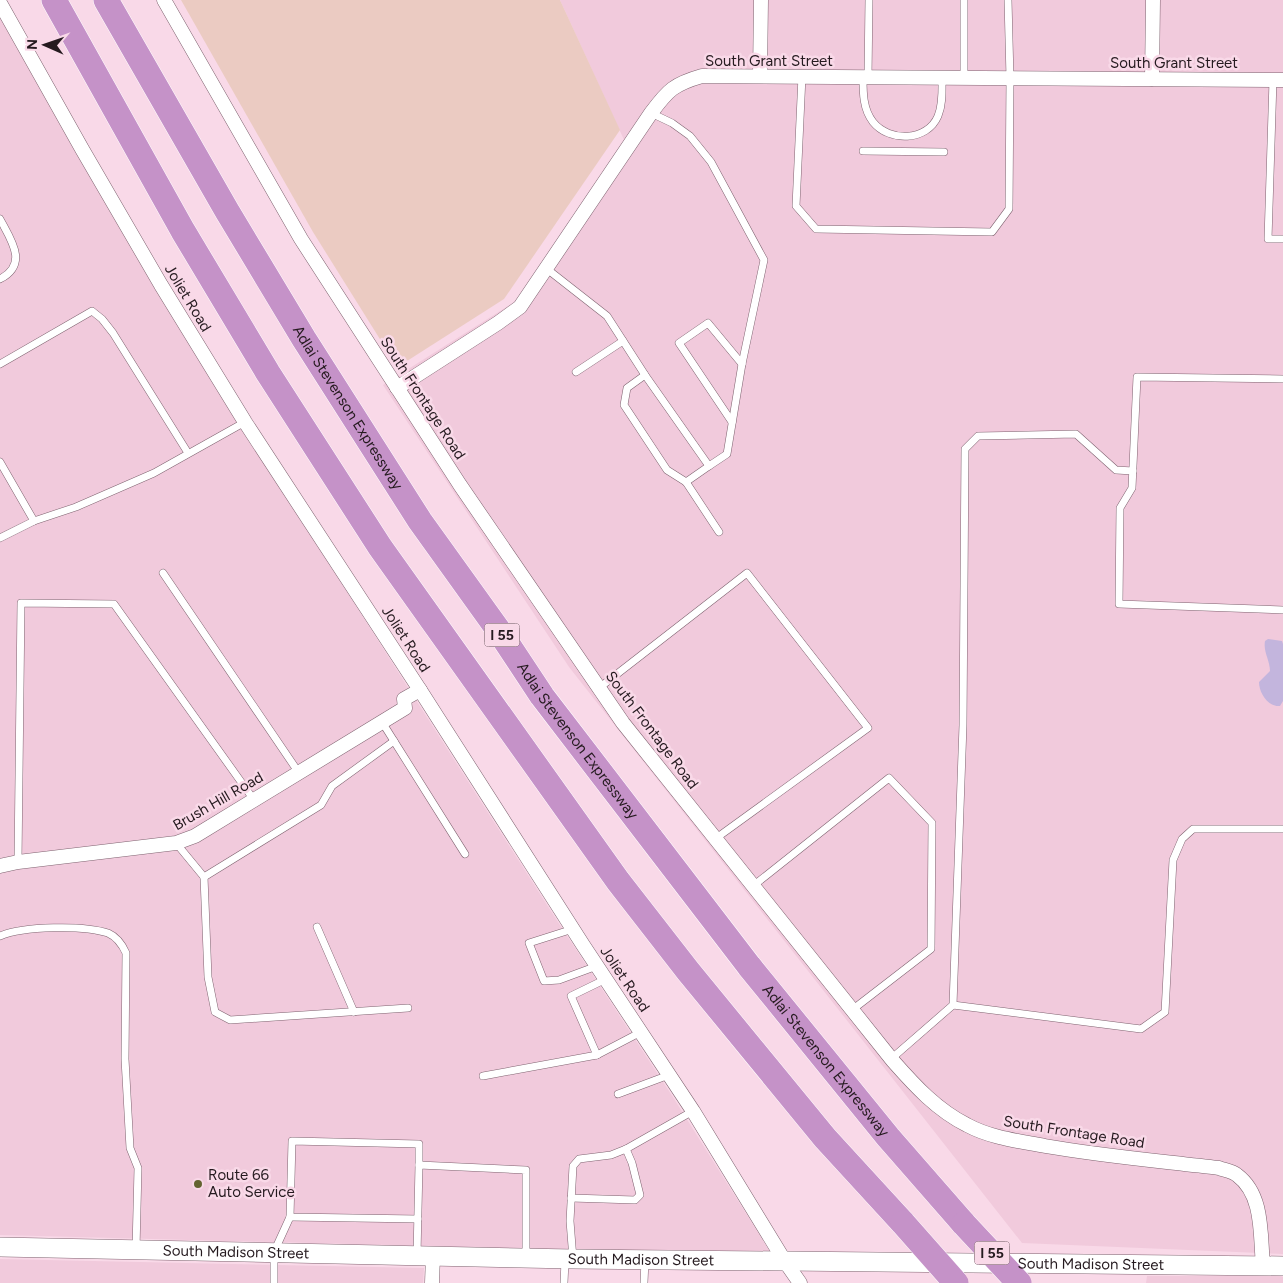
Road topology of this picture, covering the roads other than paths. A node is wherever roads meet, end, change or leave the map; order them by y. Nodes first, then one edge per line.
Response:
1 (54, 0) edge
2 (106, 0) edge
3 (164, 0) edge
4 (761, 0) edge
5 (869, 0) edge
6 (964, 0) edge
7 (1008, 0) edge
8 (1152, 0) edge
9 (0, 3) edge
10 (760, 76) junction
11 (802, 76) junction
12 (865, 77) junction
13 (942, 78) junction
14 (964, 78) junction
15 (1010, 78) junction
16 (1152, 79) junction
17 (1278, 80) edge
18 (651, 113) junction
19 (904, 137) junction
20 (863, 151) dead end
21 (904, 151) junction
22 (944, 152) dead end
23 (0, 219) edge
24 (1283, 239) edge
25 (547, 269) junction
26 (0, 279) edge
27 (623, 341) junction
28 (0, 364) edge
29 (742, 364) junction
30 (576, 372) dead end
31 (645, 375) junction
32 (1283, 379) edge
33 (397, 388) junction
34 (244, 422) junction
35 (732, 422) junction
36 (188, 453) junction
37 (0, 462) edge
38 (709, 466) junction
39 (1133, 471) junction
40 (686, 482) junction
41 (34, 521) junction
42 (719, 532) dead end
43 (0, 538) edge
44 (163, 573) dead end
45 (1283, 610) edge
46 (599, 688) junction
47 (420, 690) junction
48 (382, 722) junction
49 (394, 741) junction
50 (299, 773) junction
51 (254, 800) junction
52 (1283, 829) edge
53 (715, 839) junction
54 (176, 843) junction
55 (465, 854) dead end
56 (18, 862) junction
57 (0, 866) edge
58 (204, 877) junction
59 (753, 886) junction
60 (317, 927) dead end
61 (573, 928) junction
62 (0, 936) edge
63 (597, 966) junction
64 (606, 979) junction
65 (953, 1005) junction
66 (408, 1008) dead end
67 (852, 1010) junction
68 (354, 1012) junction
69 (641, 1032) junction
70 (597, 1055) junction
71 (891, 1059) junction
72 (669, 1075) junction
73 (483, 1076) dead end
74 (618, 1094) dead end
75 (693, 1111) junction
76 (626, 1149) junction
77 (419, 1165) junction
78 (571, 1198) junction
79 (290, 1217) junction
80 (418, 1220) junction
81 (0, 1247) edge
82 (136, 1249) junction
83 (274, 1252) junction
84 (425, 1256) junction
85 (526, 1258) junction
86 (569, 1259) junction
87 (645, 1260) junction
88 (784, 1260) junction
89 (1263, 1265) junction
90 (1283, 1266) edge
91 (274, 1283) edge
92 (432, 1283) edge
93 (564, 1283) edge
94 (644, 1283) edge
95 (800, 1283) edge
96 (956, 1283) edge
97 (1019, 1283) edge

1 - 96 highway, bridge
2 - 97 highway, Adlai Stevenson Expressway / I 55, bridge
3 - 33 street, South Frontage Road
4 - 10 street
5 - 12 lane
6 - 14 lane
7 - 15 lane
8 - 16 street
9 - 34 street, Joliet Road
10 - 11 street, South Grant Street
10 - 18 street, South Grant Street
11 - 12 street, South Grant Street
11 - 15 lane
12 - 13 street, South Grant Street
12 - 19 lane
13 - 14 street, South Grant Street
13 - 19 lane
14 - 15 street, South Grant Street
15 - 16 street, South Grant Street
16 - 17 street, South Grant Street
17 - 24 lane
18 - 25 street, South Grant Street
18 - 29 lane
19 - 21 lane
20 - 21 lane
21 - 22 lane
23 - 26 lane
25 - 27 lane
25 - 33 street, South Grant Street
27 - 30 lane
27 - 31 lane
28 - 36 lane
29 - 35 lane
29 - 35 lane
31 - 38 lane
31 - 40 lane
32 - 39 lane
33 - 46 street, South Frontage Road
34 - 36 lane
34 - 47 street, Joliet Road
35 - 38 lane
36 - 41 lane
37 - 41 lane
38 - 40 lane
39 - 45 lane
39 - 65 lane
40 - 42 lane
41 - 43 lane
44 - 50 lane
46 - 53 street, South Frontage Road
46 - 53 lane
47 - 48 street, Brush Hill Road
47 - 61 street, Joliet Road
48 - 49 lane
48 - 50 street, Brush Hill Road
49 - 55 lane
49 - 58 lane
50 - 51 street, Brush Hill Road
51 - 54 street, Brush Hill Road
51 - 56 lane
52 - 65 lane
53 - 59 street, South Frontage Road
54 - 56 street, Brush Hill Road
54 - 58 lane
56 - 57 street, Brush Hill Road
58 - 68 lane
59 - 67 street, South Frontage Road
59 - 67 lane
60 - 68 lane
61 - 63 street, Joliet Road
61 - 63 lane
62 - 82 lane
63 - 64 street, Joliet Road
64 - 69 street, Joliet Road
64 - 70 lane
65 - 71 lane
66 - 68 lane
67 - 71 street, South Frontage Road
69 - 70 lane
69 - 72 street, Joliet Road
70 - 73 lane
71 - 89 street, South Frontage Road
72 - 74 lane
72 - 75 street, Joliet Road
75 - 76 lane
75 - 88 street, Joliet Road
76 - 78 lane
76 - 78 lane
77 - 79 lane
77 - 80 lane
77 - 85 lane
78 - 86 lane
79 - 80 lane
79 - 83 lane
80 - 84 lane
81 - 82 street, South Madison Street
82 - 83 street, South Madison Street
83 - 84 street, South Madison Street
83 - 91 lane
84 - 85 street, South Madison Street
84 - 92 street
85 - 86 street, South Madison Street
86 - 87 street, South Madison Street
86 - 93 lane
87 - 88 street, South Madison Street
87 - 94 lane
88 - 89 street, South Madison Street
88 - 95 street, Joliet Road
89 - 90 street, South Madison Street

